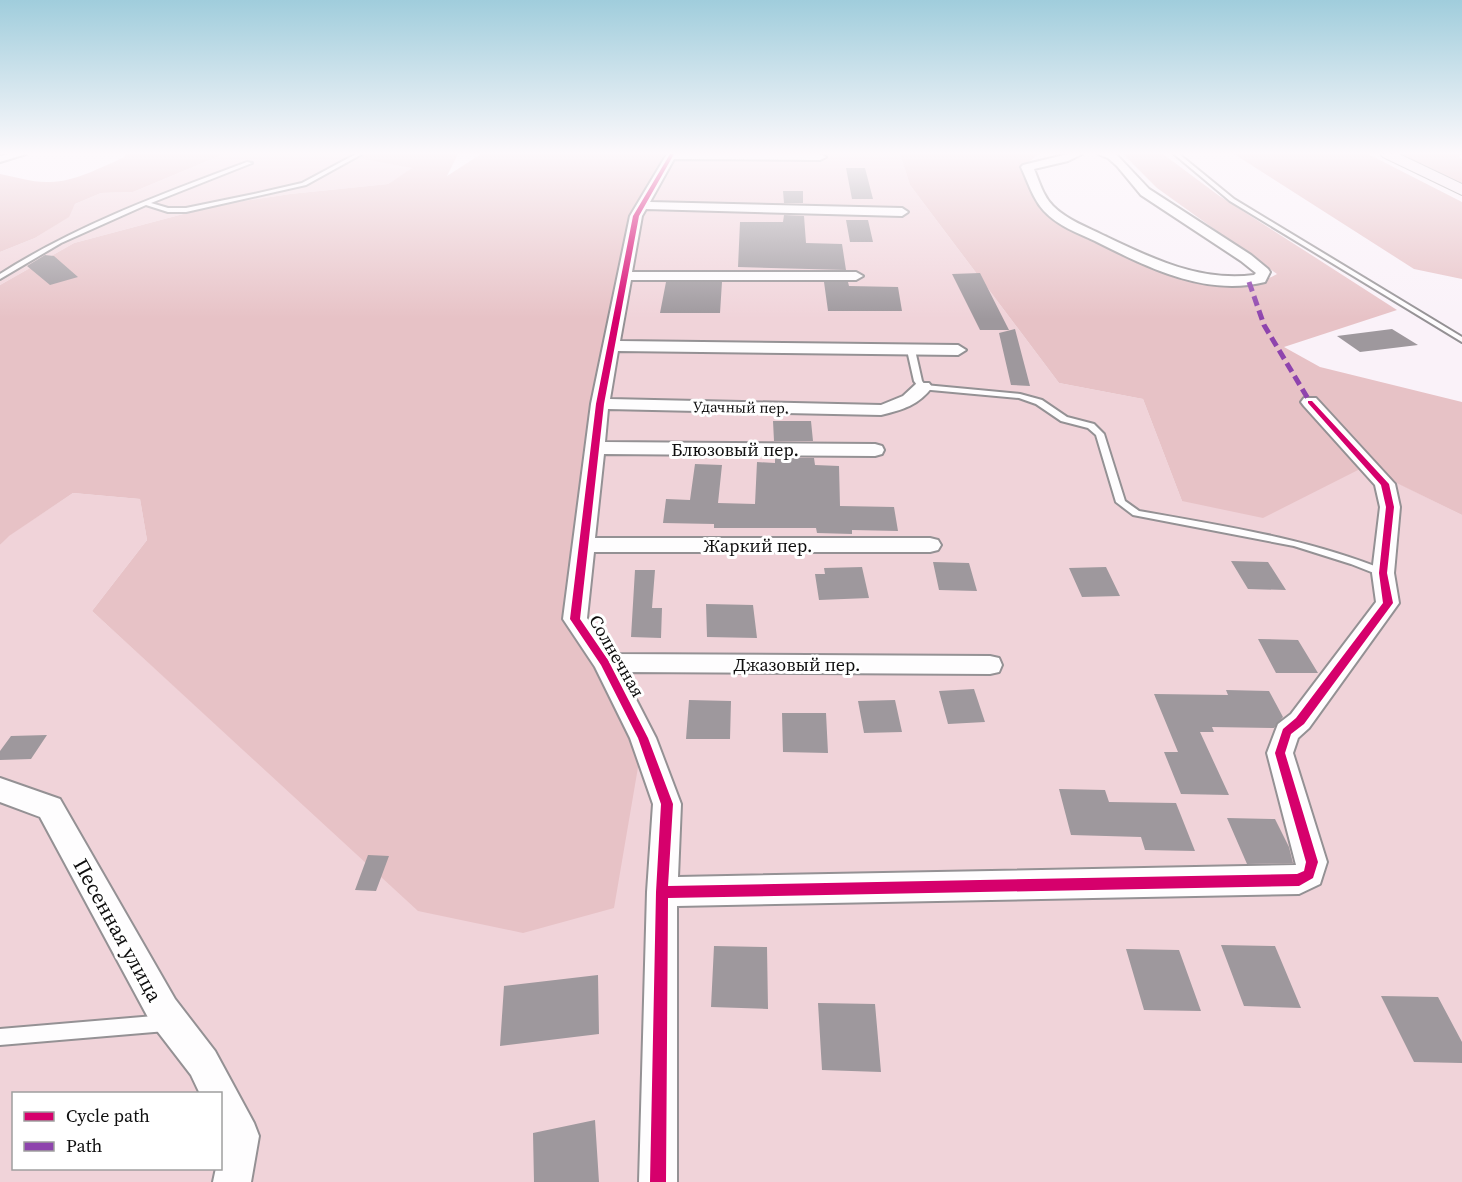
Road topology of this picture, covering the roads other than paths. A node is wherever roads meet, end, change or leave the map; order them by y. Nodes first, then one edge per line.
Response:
1 (130, 209) edge
2 (165, 209) edge
3 (190, 209) edge
4 (640, 209) edge
5 (797, 209) edge
6 (1050, 209) edge
7 (1171, 209) edge
8 (1247, 209) edge
9 (902, 212) dead end
10 (624, 276) junction
11 (856, 276) dead end
12 (0, 277) edge
13 (1462, 340) edge
14 (611, 346) junction
15 (911, 350) junction
16 (958, 350) dead end
17 (923, 387) junction
18 (1310, 402) dead end
19 (600, 404) junction
20 (595, 448) junction
21 (875, 450) dead end
22 (585, 545) junction
23 (930, 545) dead end
24 (1383, 573) junction
25 (605, 663) junction
26 (990, 665) dead end
27 (0, 790) edge
28 (662, 892) junction
29 (172, 1022) junction
30 (0, 1037) edge
31 (218, 1092) edge
32 (222, 1099) edge
33 (232, 1182) edge
34 (658, 1182) edge

1 - 12 lane
2 - 3 lane
4 - 10 street, Солнечная
5 - 9 street
6 - 7 street
8 - 13 lane
10 - 11 street
10 - 14 street, Солнечная
14 - 15 street
14 - 19 street, Солнечная
15 - 16 street
15 - 17 lane
17 - 19 street, Удачный пер.
17 - 24 lane
18 - 24 street
19 - 20 street, Солнечная
20 - 21 street, Блюзовый пер.
20 - 22 street, Солнечная
22 - 23 street, Жаркий пер.
22 - 25 street, Солнечная
24 - 28 street
25 - 26 street, Джазовый пер.
25 - 28 street, Солнечная
27 - 29 street, Песенная улица
28 - 34 street, Солнечная
29 - 30 lane
29 - 31 street, Песенная улица
32 - 33 street, Песенная улица

